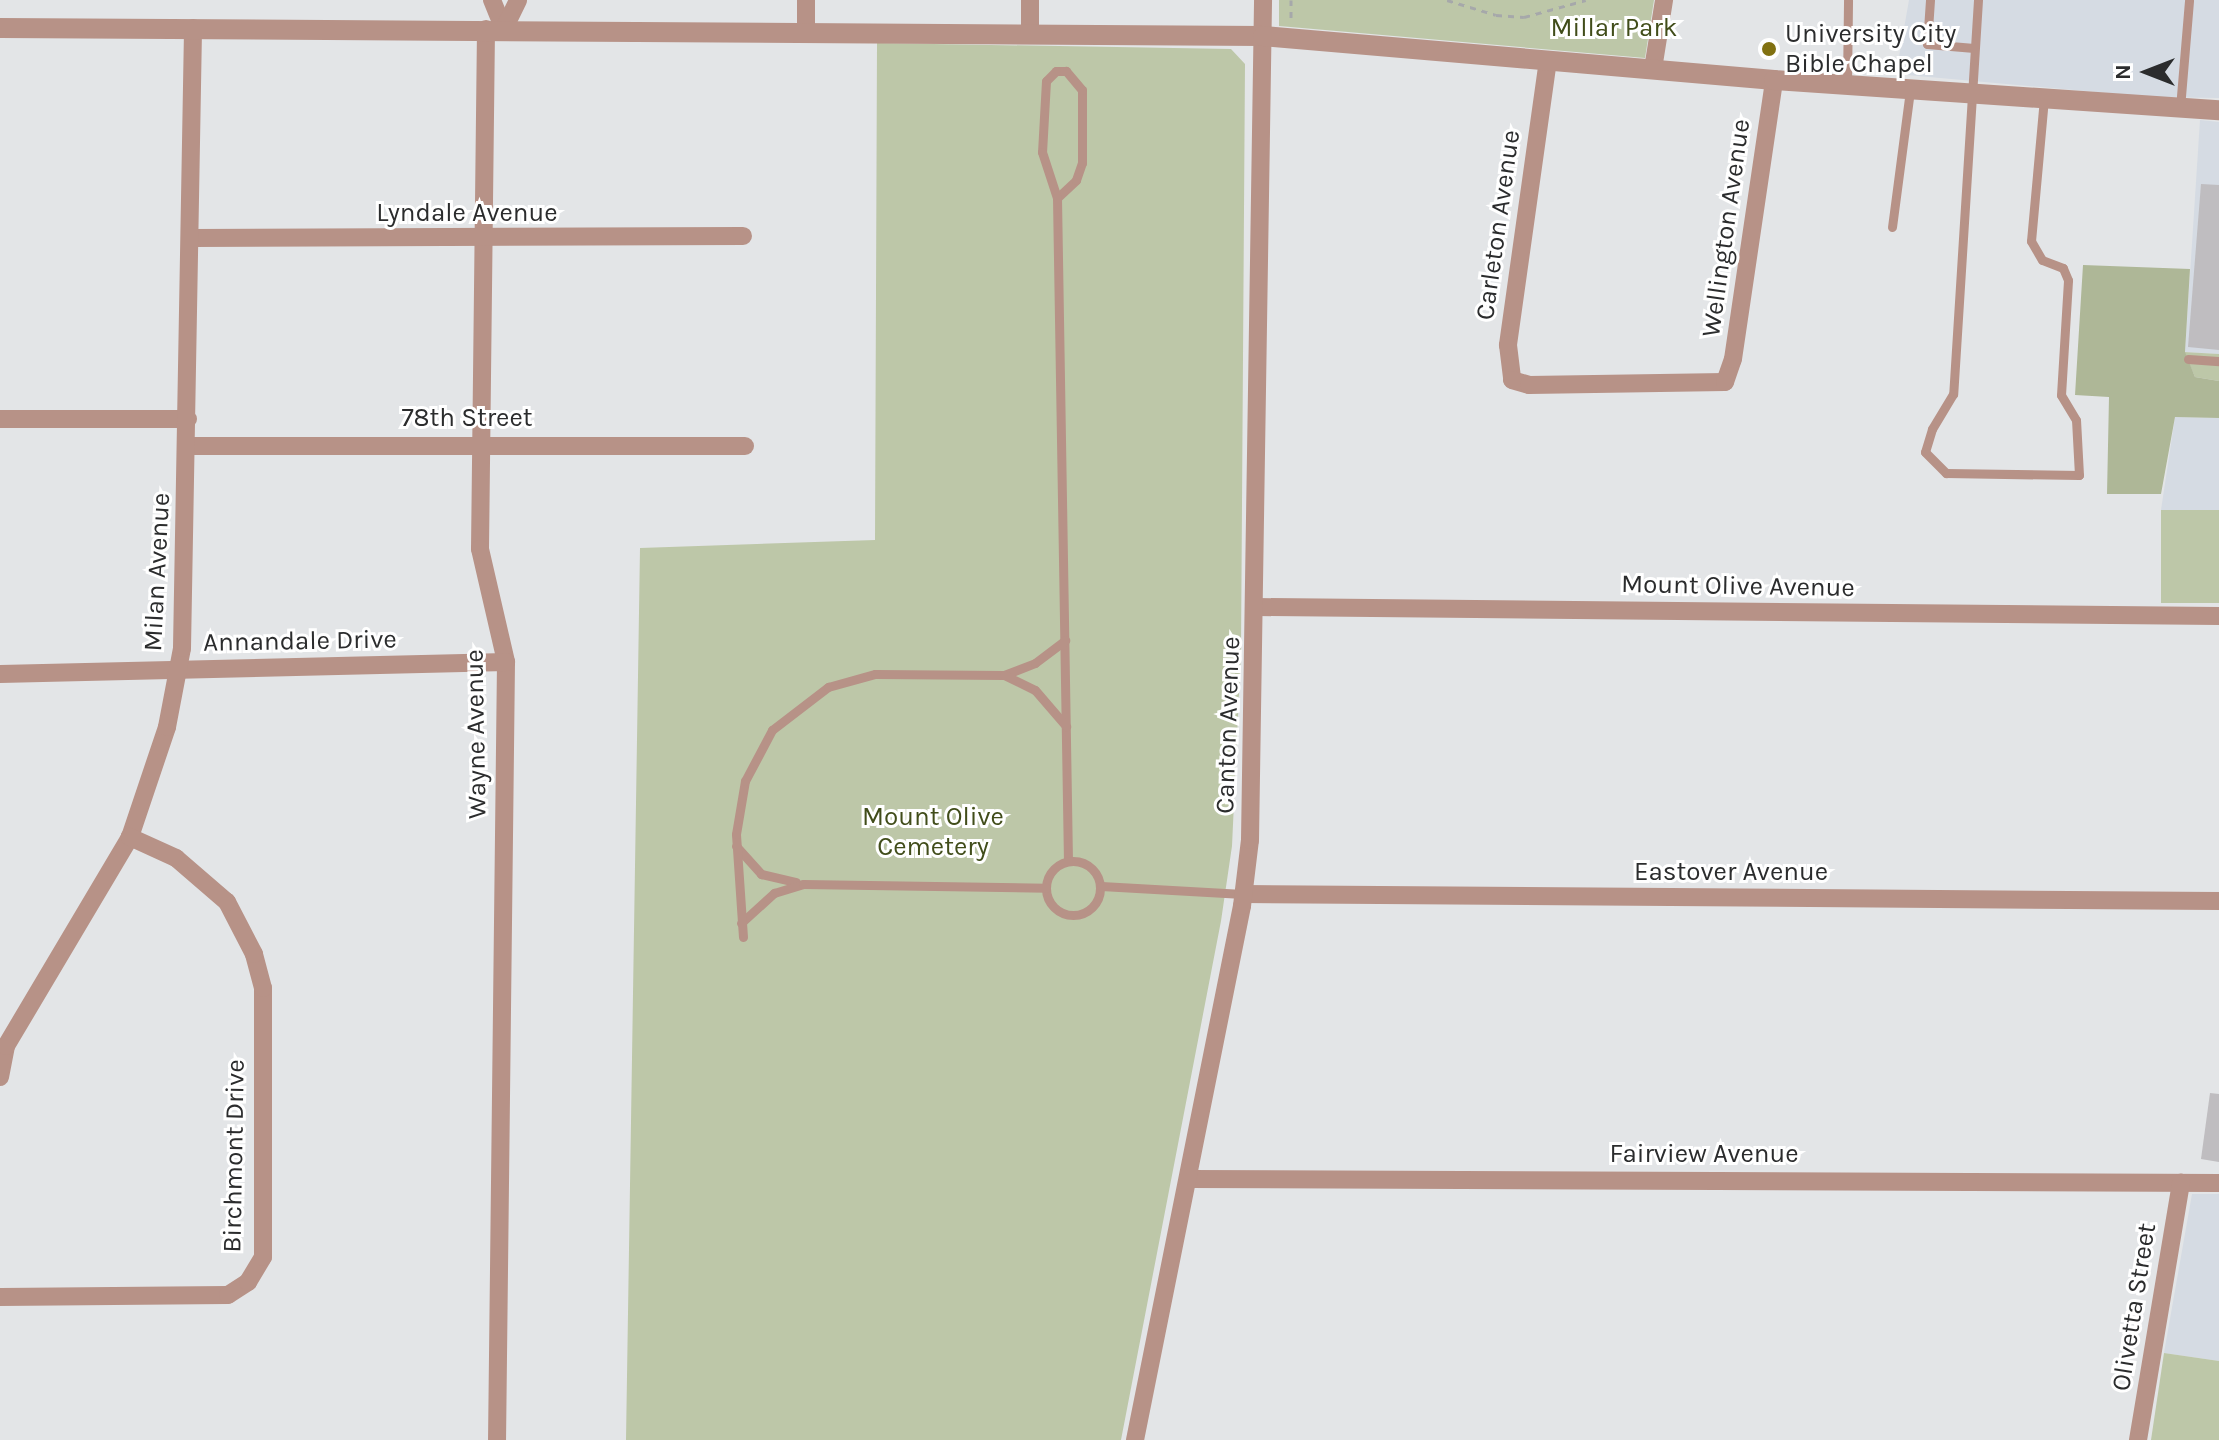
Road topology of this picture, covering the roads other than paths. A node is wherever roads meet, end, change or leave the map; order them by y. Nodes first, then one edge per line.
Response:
1 (492, 0) edge
2 (518, 0) edge
3 (806, 0) edge
4 (1030, 0) edge
5 (1263, 0) edge
6 (1664, 0) edge
7 (1848, 0) edge
8 (1930, 0) edge
9 (1978, 0) edge
10 (2189, 0) edge
11 (0, 28) edge
12 (193, 28) junction
13 (495, 29) junction
14 (806, 31) junction
15 (1030, 34) junction
16 (1263, 36) junction
17 (1974, 48) junction
18 (1548, 60) junction
19 (1653, 69) junction
20 (1774, 80) junction
21 (1847, 85) junction
22 (1910, 90) junction
23 (1971, 94) junction
24 (2044, 99) junction
25 (2180, 108) junction
26 (2219, 110) edge
27 (1057, 198) junction
28 (1892, 227) dead end
29 (743, 236) dead end
30 (192, 238) junction
31 (484, 241) junction
32 (2188, 359) dead end
33 (2219, 361) edge
34 (1725, 382) joint
35 (0, 419) edge
36 (188, 419) junction
37 (480, 443) junction
38 (190, 446) junction
39 (745, 446) dead end
40 (1257, 607) junction
41 (2219, 616) edge
42 (1065, 640) junction
43 (506, 662) junction
44 (176, 670) junction
45 (0, 674) edge
46 (1004, 675) junction
47 (1066, 726) junction
48 (130, 837) junction
49 (736, 846) junction
50 (1068, 861) junction
51 (803, 884) junction
52 (1101, 886) junction
53 (1046, 888) junction
54 (1243, 894) junction
55 (2219, 901) edge
56 (741, 923) junction
57 (743, 937) dead end
58 (3, 1048) edge
59 (0, 1077) edge
60 (1189, 1179) junction
61 (2181, 1183) junction
62 (2219, 1183) edge
63 (0, 1297) edge
64 (497, 1440) edge
65 (1135, 1440) edge
66 (2138, 1440) edge

1 - 13 street, Wayne Avenue
2 - 13 street, Wayne Avenue
3 - 14 street
4 - 15 street
5 - 16 street, Canton Avenue
6 - 19 street
7 - 21 lane
8 - 17 lane
9 - 17 lane
10 - 25 lane
11 - 12 street
12 - 13 street
12 - 30 street, Milan Avenue
13 - 14 street
13 - 31 street, Wayne Avenue
14 - 15 street
15 - 16 street
16 - 18 street
16 - 40 street, Canton Avenue
17 - 23 lane
18 - 19 street
18 - 34 street, Carleton Avenue
19 - 20 street
20 - 21 street
20 - 34 street, Wellington Avenue
21 - 22 street
22 - 23 street
22 - 28 lane
23 - 24 street
23 - 24 lane
24 - 25 street
25 - 26 street
27 - 27 lane
27 - 42 lane
29 - 31 street, Lyndale Avenue
30 - 31 street, Lyndale Avenue
30 - 36 street, Milan Avenue
31 - 37 street, Wayne Avenue
32 - 33 lane
35 - 36 street
36 - 38 street, Milan Avenue
37 - 38 street, 78th Street
37 - 39 street, 78th Street
37 - 43 street, Wayne Avenue
38 - 44 street, Milan Avenue
40 - 41 street, Mount Olive Avenue
40 - 54 street, Canton Avenue
42 - 46 lane
42 - 47 lane
43 - 44 street, Annandale Drive
43 - 64 street, Wayne Avenue
44 - 45 street, Annandale Drive
44 - 48 street, Milan Avenue
46 - 47 lane
46 - 49 lane
47 - 50 lane
48 - 58 street, Milan Avenue
48 - 63 street, Birchmont Drive
49 - 51 lane
49 - 56 lane
50 - 52 lane
50 - 53 lane
51 - 53 lane
51 - 56 lane
52 - 53 lane
52 - 54 lane
54 - 55 street, Eastover Avenue
54 - 60 street, Canton Avenue
56 - 57 lane
58 - 59 street, Milan Avenue
60 - 61 street, Fairview Avenue
60 - 65 street, Canton Avenue
61 - 62 street, Fairview Avenue
61 - 66 street, Olivetta Street

